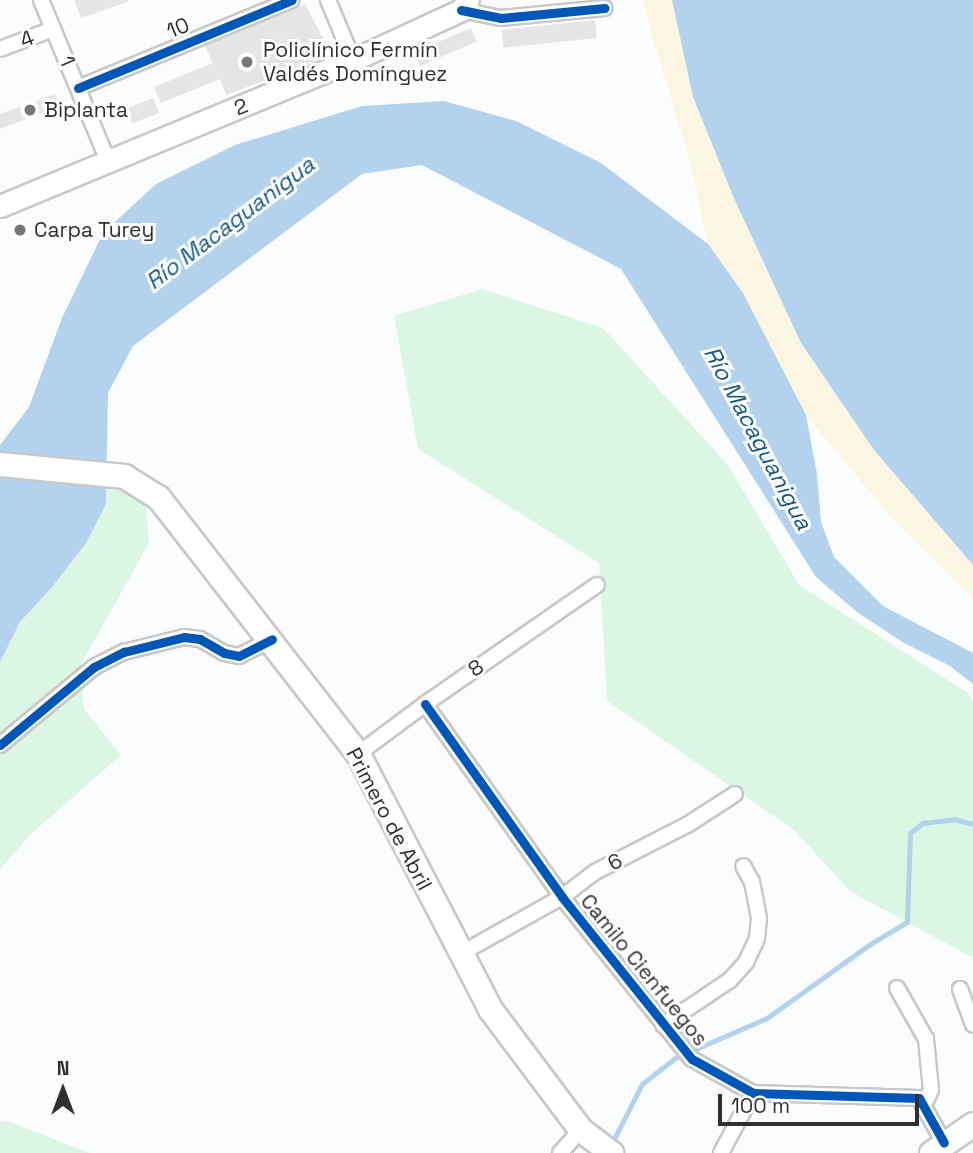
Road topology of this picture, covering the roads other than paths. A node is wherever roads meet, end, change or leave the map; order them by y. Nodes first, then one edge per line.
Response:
1 (41, 0) edge
2 (292, 0) edge
3 (328, 0) edge
4 (464, 5) edge
5 (606, 8) dead end
6 (53, 29) junction
7 (0, 49) edge
8 (353, 60) junction
9 (78, 88) junction
10 (108, 161) junction
11 (0, 206) edge
12 (0, 464) edge
13 (597, 585) dead end
14 (272, 639) junction
15 (425, 704) junction
16 (0, 746) edge
17 (358, 754) junction
18 (735, 794) dead end
19 (743, 866) dead end
20 (562, 897) junction
21 (460, 954) junction
22 (897, 988) dead end
23 (961, 989) dead end
24 (663, 1025) junction
25 (973, 1025) edge
26 (752, 1093) junction
27 (923, 1105) junction
28 (973, 1124) edge
29 (581, 1130) junction
30 (938, 1148) edge
31 (604, 1151) edge
32 (559, 1153) edge
33 (721, 1153) edge

1 - 6 street, 1
2 - 9 street, 10
3 - 8 street
4 - 5 street, 2
4 - 8 main road, 2
6 - 7 street, 4
6 - 9 street, 1
8 - 10 main road, 2
9 - 10 street, 1
10 - 11 main road, 2
12 - 14 main road, Primero de Abril
13 - 15 street, 8
14 - 16 street
14 - 17 main road, Primero de Abril
15 - 17 street, 8
15 - 20 street, Camilo Cienfuegos
17 - 21 main road, Primero de Abril
18 - 20 street, 6
19 - 24 street
20 - 21 street, 6
20 - 24 street, Camilo Cienfuegos
21 - 29 main road, Primero de Abril
22 - 27 street
23 - 25 street
24 - 26 street, Camilo Cienfuegos
26 - 27 street, Camilo Cienfuegos
26 - 33 street
27 - 30 street
28 - 30 main road
29 - 31 main road, Primero de Abril
29 - 32 street

